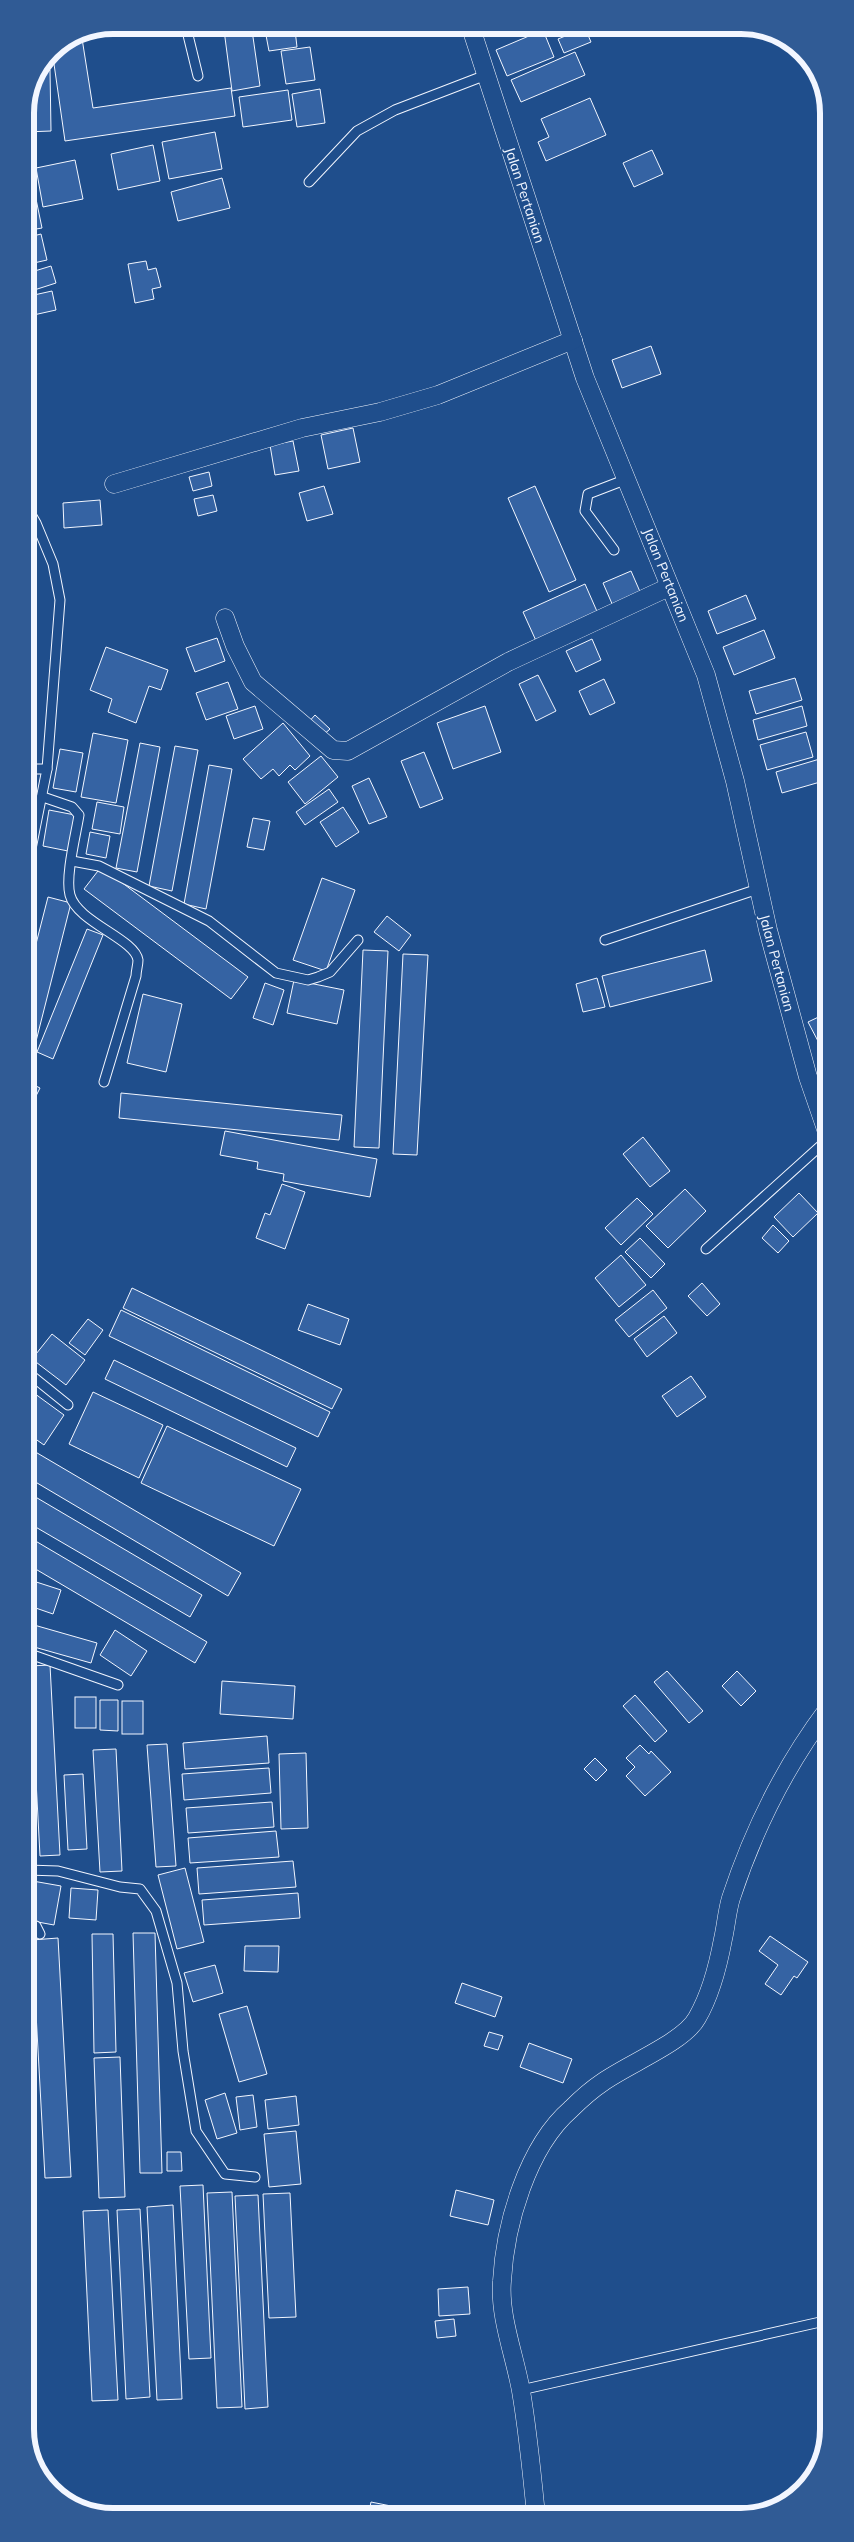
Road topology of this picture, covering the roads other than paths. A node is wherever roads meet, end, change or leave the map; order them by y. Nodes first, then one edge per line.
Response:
1 (188, 34) edge
2 (473, 34) edge
3 (486, 75) junction
4 (198, 76) dead end
5 (308, 182) dead end
6 (573, 340) junction
7 (627, 479) junction
8 (114, 484) dead end
9 (34, 520) edge
10 (614, 550) dead end
11 (669, 587) junction
12 (225, 618) dead end
13 (47, 769) junction
14 (34, 770) edge
15 (42, 797) junction
16 (34, 836) edge
17 (72, 861) junction
18 (758, 889) junction
19 (358, 940) dead end
20 (605, 940) dead end
21 (104, 1082) dead end
22 (820, 1109) edge
23 (820, 1146) edge
24 (706, 1249) dead end
25 (34, 1378) edge
26 (68, 1405) dead end
27 (34, 1655) edge
28 (118, 1685) dead end
29 (820, 1720) edge
30 (34, 1870) edge
31 (34, 1925) edge
32 (40, 1934) dead end
33 (255, 2177) dead end
34 (820, 2322) edge
35 (521, 2390) junction
36 (535, 2508) edge

1 - 4 lane
2 - 3 street, Jalan Pertanian
3 - 5 lane
3 - 6 street, Jalan Pertanian
6 - 7 street, Jalan Pertanian
6 - 8 street
7 - 10 lane
7 - 11 street, Jalan Pertanian
9 - 13 lane
11 - 12 street
11 - 18 street, Jalan Pertanian
13 - 14 lane
13 - 15 lane
15 - 16 lane
15 - 17 lane
17 - 19 lane
17 - 21 lane
18 - 20 lane
18 - 22 street, Jalan Pertanian
23 - 24 lane
25 - 26 lane
27 - 28 lane
29 - 35 street
30 - 33 lane
31 - 32 lane
34 - 35 lane
35 - 36 street

